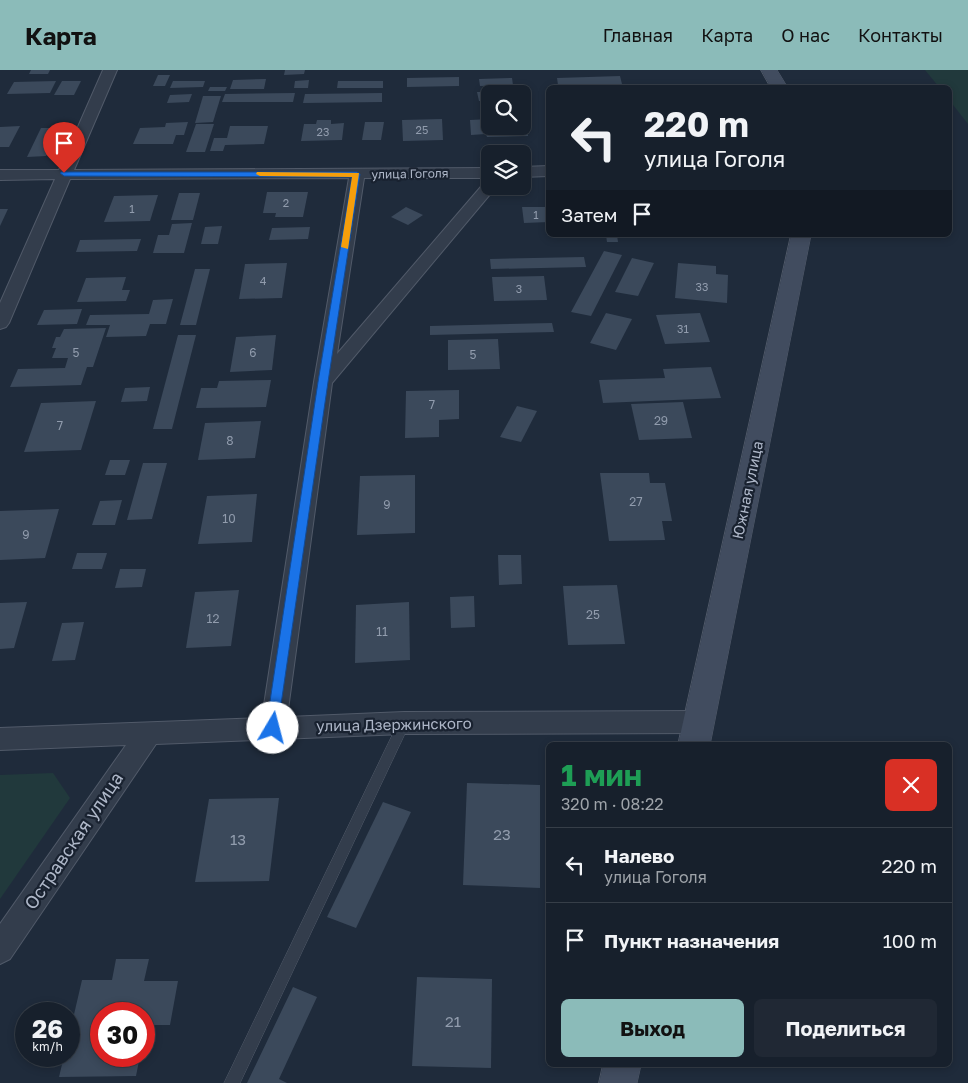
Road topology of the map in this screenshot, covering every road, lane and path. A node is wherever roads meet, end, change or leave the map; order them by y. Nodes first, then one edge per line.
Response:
1 (110, 70) edge
2 (769, 70) edge
3 (778, 85) edge
4 (546, 171) edge
5 (531, 172) edge
6 (64, 173) junction
7 (481, 173) edge
8 (357, 174) junction
9 (0, 175) edge
10 (482, 195) edge
11 (801, 237) edge
12 (0, 323) edge
13 (323, 382) junction
14 (404, 723) junction
15 (273, 728) junction
16 (696, 733) edge
17 (148, 734) junction
18 (0, 740) edge
19 (0, 949) edge
20 (622, 1067) edge
21 (232, 1083) edge
22 (618, 1083) edge

1 - 6 street
2 - 3 street
4 - 5 street
6 - 8 street, улица Гоголя
6 - 9 street, улица Гоголя
6 - 12 street
7 - 8 street, улица Гоголя
8 - 13 street
10 - 13 street
11 - 16 street, Южная улица
13 - 15 street
14 - 15 street, улица Дзержинского
14 - 16 street, улица Дзержинского
14 - 21 lane
15 - 17 street, улица Дзержинского
17 - 18 street, улица Дзержинского
17 - 19 street, Остравская улица
20 - 22 street

